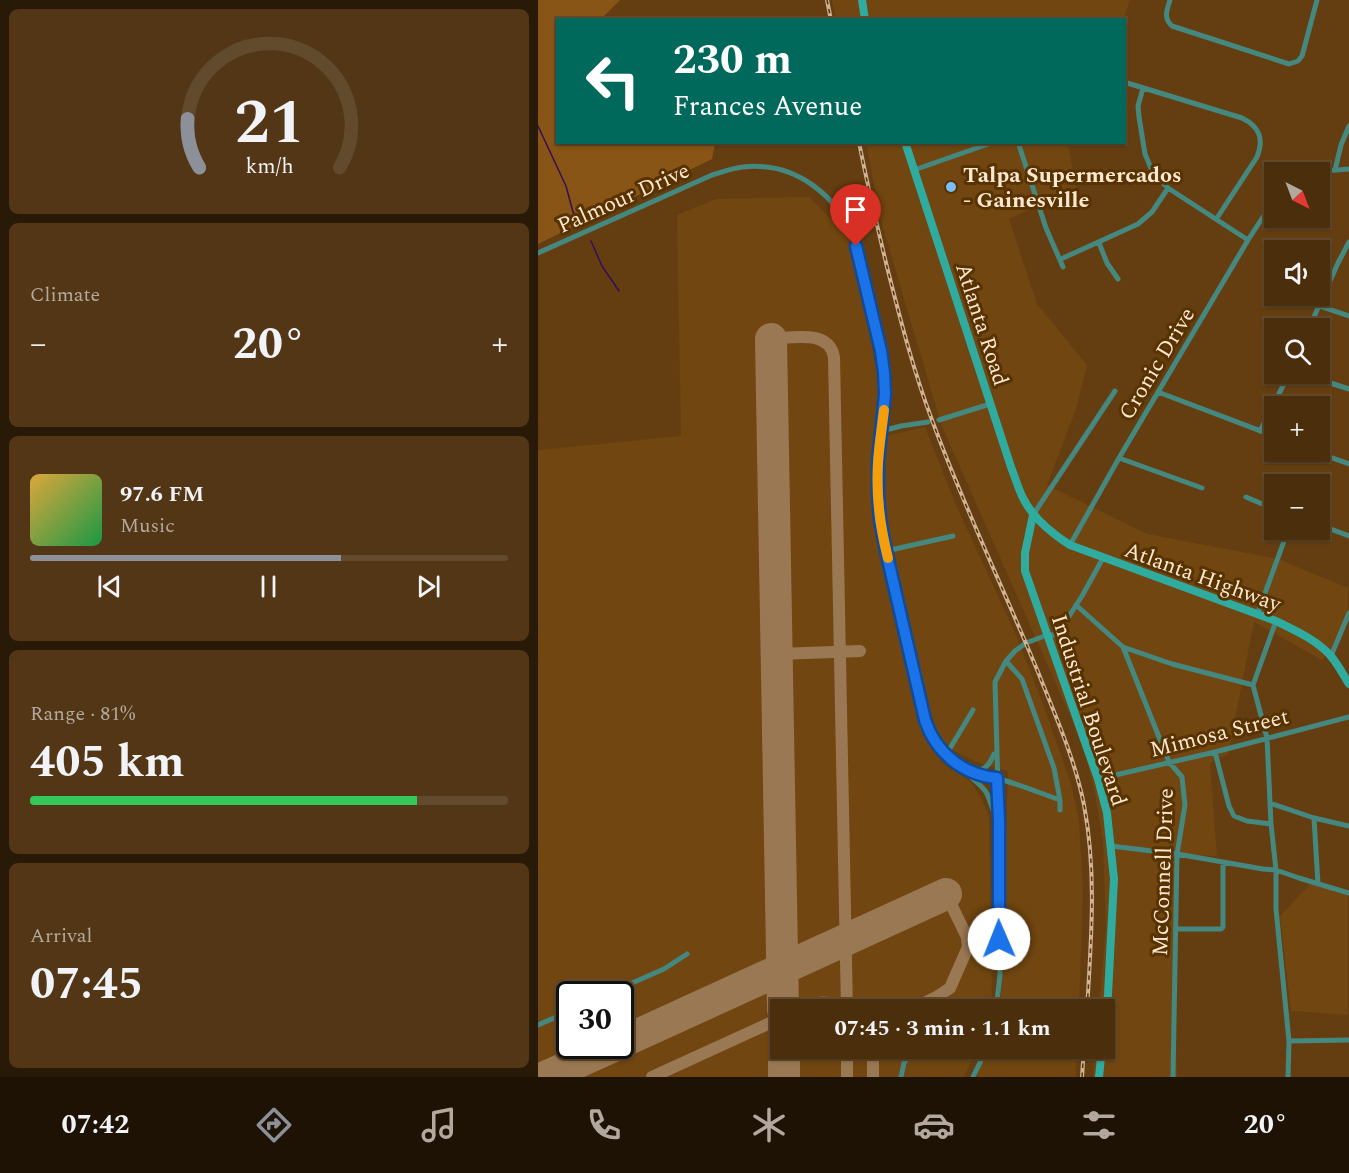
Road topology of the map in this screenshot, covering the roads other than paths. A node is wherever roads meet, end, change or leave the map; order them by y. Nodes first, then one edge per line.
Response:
1 (862, 0) edge
2 (1170, 0) edge
3 (1317, 0) edge
4 (865, 18) edge
5 (1126, 83) edge
6 (1143, 88) junction
7 (1348, 126) edge
8 (906, 144) edge
9 (988, 144) edge
10 (1019, 144) edge
11 (1348, 169) edge
12 (914, 170) junction
13 (1330, 170) edge
14 (1335, 170) junction
15 (1168, 188) junction
16 (1264, 215) edge
17 (1217, 218) junction
18 (1248, 240) junction
19 (1348, 242) edge
20 (1099, 243) junction
21 (538, 253) edge
22 (1061, 259) junction
23 (1063, 267) dead end
24 (1118, 279) dead end
25 (1330, 281) edge
26 (1319, 306) joint
27 (1348, 316) edge
28 (1314, 318) edge
29 (1330, 383) edge
30 (1284, 384) edge
31 (1348, 389) edge
32 (1115, 391) dead end
33 (1158, 392) junction
34 (990, 404) junction
35 (939, 420) dead end
36 (928, 422) dead end
37 (1260, 430) junction
38 (882, 431) junction
39 (1264, 432) edge
40 (1330, 457) edge
41 (1119, 458) junction
42 (1348, 464) edge
43 (1202, 488) dead end
44 (1246, 497) dead end
45 (1264, 504) edge
46 (1033, 515) junction
47 (1330, 529) edge
48 (953, 536) dead end
49 (1348, 536) edge
50 (1284, 540) edge
51 (1070, 545) junction
52 (886, 551) junction
53 (1103, 558) junction
54 (1076, 605) junction
55 (1348, 613) edge
56 (1257, 615) junction
57 (1276, 621) junction
58 (1047, 635) junction
59 (1123, 647) junction
60 (1331, 656) junction
61 (1006, 661) junction
62 (1348, 684) edge
63 (1253, 685) junction
64 (973, 710) dead end
65 (1348, 717) edge
66 (1267, 738) junction
67 (996, 749) junction
68 (1216, 752) junction
69 (946, 755) junction
70 (1169, 762) junction
71 (966, 770) junction
72 (997, 778) junction
73 (1098, 779) junction
74 (1060, 800) junction
75 (1270, 803) junction
76 (1060, 810) dead end
77 (1314, 818) junction
78 (999, 821) junction
79 (1271, 824) junction
80 (1348, 826) edge
81 (1111, 846) junction
82 (1177, 854) junction
83 (1223, 862) junction
84 (1276, 870) junction
85 (1318, 884) junction
86 (1348, 893) edge
87 (1176, 929) junction
88 (687, 954) dead end
89 (634, 982) edge
90 (997, 999) edge
91 (1108, 999) edge
92 (556, 1017) edge
93 (538, 1025) edge
94 (1348, 1040) edge
95 (1289, 1041) junction
96 (907, 1059) edge
97 (982, 1059) edge
98 (1101, 1059) edge
99 (901, 1077) edge
100 (973, 1077) edge
101 (1099, 1077) edge
102 (1173, 1077) edge
103 (1288, 1077) edge

1 - 4 main road
2 - 3 street
5 - 6 street
6 - 15 street
6 - 17 street
7 - 14 street
8 - 12 main road, Atlanta Road
9 - 12 street
10 - 22 street
11 - 14 street
12 - 34 main road, Atlanta Road
13 - 14 street
15 - 17 street
15 - 20 street
16 - 18 street, Cronic Drive
17 - 18 street
18 - 33 street, Cronic Drive
19 - 25 street
20 - 22 street
20 - 24 street
21 - 38 street, Palmour Drive
22 - 23 street
26 - 27 street
26 - 28 street
29 - 31 street
30 - 37 street
32 - 46 street
33 - 37 street
33 - 41 street, Cronic Drive
34 - 35 street
34 - 46 main road, Atlanta Road
36 - 38 street
37 - 39 street
38 - 52 street, Palmour Drive
40 - 42 street
41 - 43 street
41 - 51 street, Cronic Drive
44 - 45 street
46 - 51 main road, Atlanta Highway
46 - 58 main road, Industrial Boulevard
47 - 49 street
48 - 52 street
50 - 56 street
51 - 53 main road, Atlanta Highway
52 - 69 street, Palmour Drive
53 - 54 street
53 - 56 main road, Atlanta Highway
54 - 58 street
54 - 59 street, McConnell Drive
55 - 60 street
56 - 57 main road, Atlanta Highway
57 - 60 main road, Atlanta Highway
57 - 63 street
58 - 61 street
58 - 73 main road, Industrial Boulevard
59 - 63 street
59 - 70 street, McConnell Drive
60 - 62 main road, Atlanta Highway
61 - 67 street
61 - 74 street
63 - 66 street
64 - 69 street
65 - 66 street, Mimosa Street
66 - 68 street, Mimosa Street
66 - 75 street
67 - 71 street
67 - 72 street
68 - 70 street, Mimosa Street
68 - 79 street
69 - 71 street, Palmour Drive
70 - 73 street, Mimosa Street
70 - 82 street, McConnell Drive
71 - 72 street
71 - 78 street
72 - 74 street
72 - 78 street
73 - 81 main road, Industrial Boulevard
74 - 76 street
75 - 77 street
75 - 79 street
77 - 80 street
77 - 85 street
78 - 90 street
79 - 84 street
81 - 82 street
81 - 91 main road, Industrial Boulevard
82 - 83 street
82 - 87 street, McConnell Drive
83 - 84 street
83 - 87 street
84 - 85 street
84 - 95 street
85 - 86 street
87 - 102 street, McConnell Drive
88 - 89 street
92 - 93 street
94 - 95 street
95 - 103 street
96 - 99 street
97 - 100 street
98 - 101 main road

